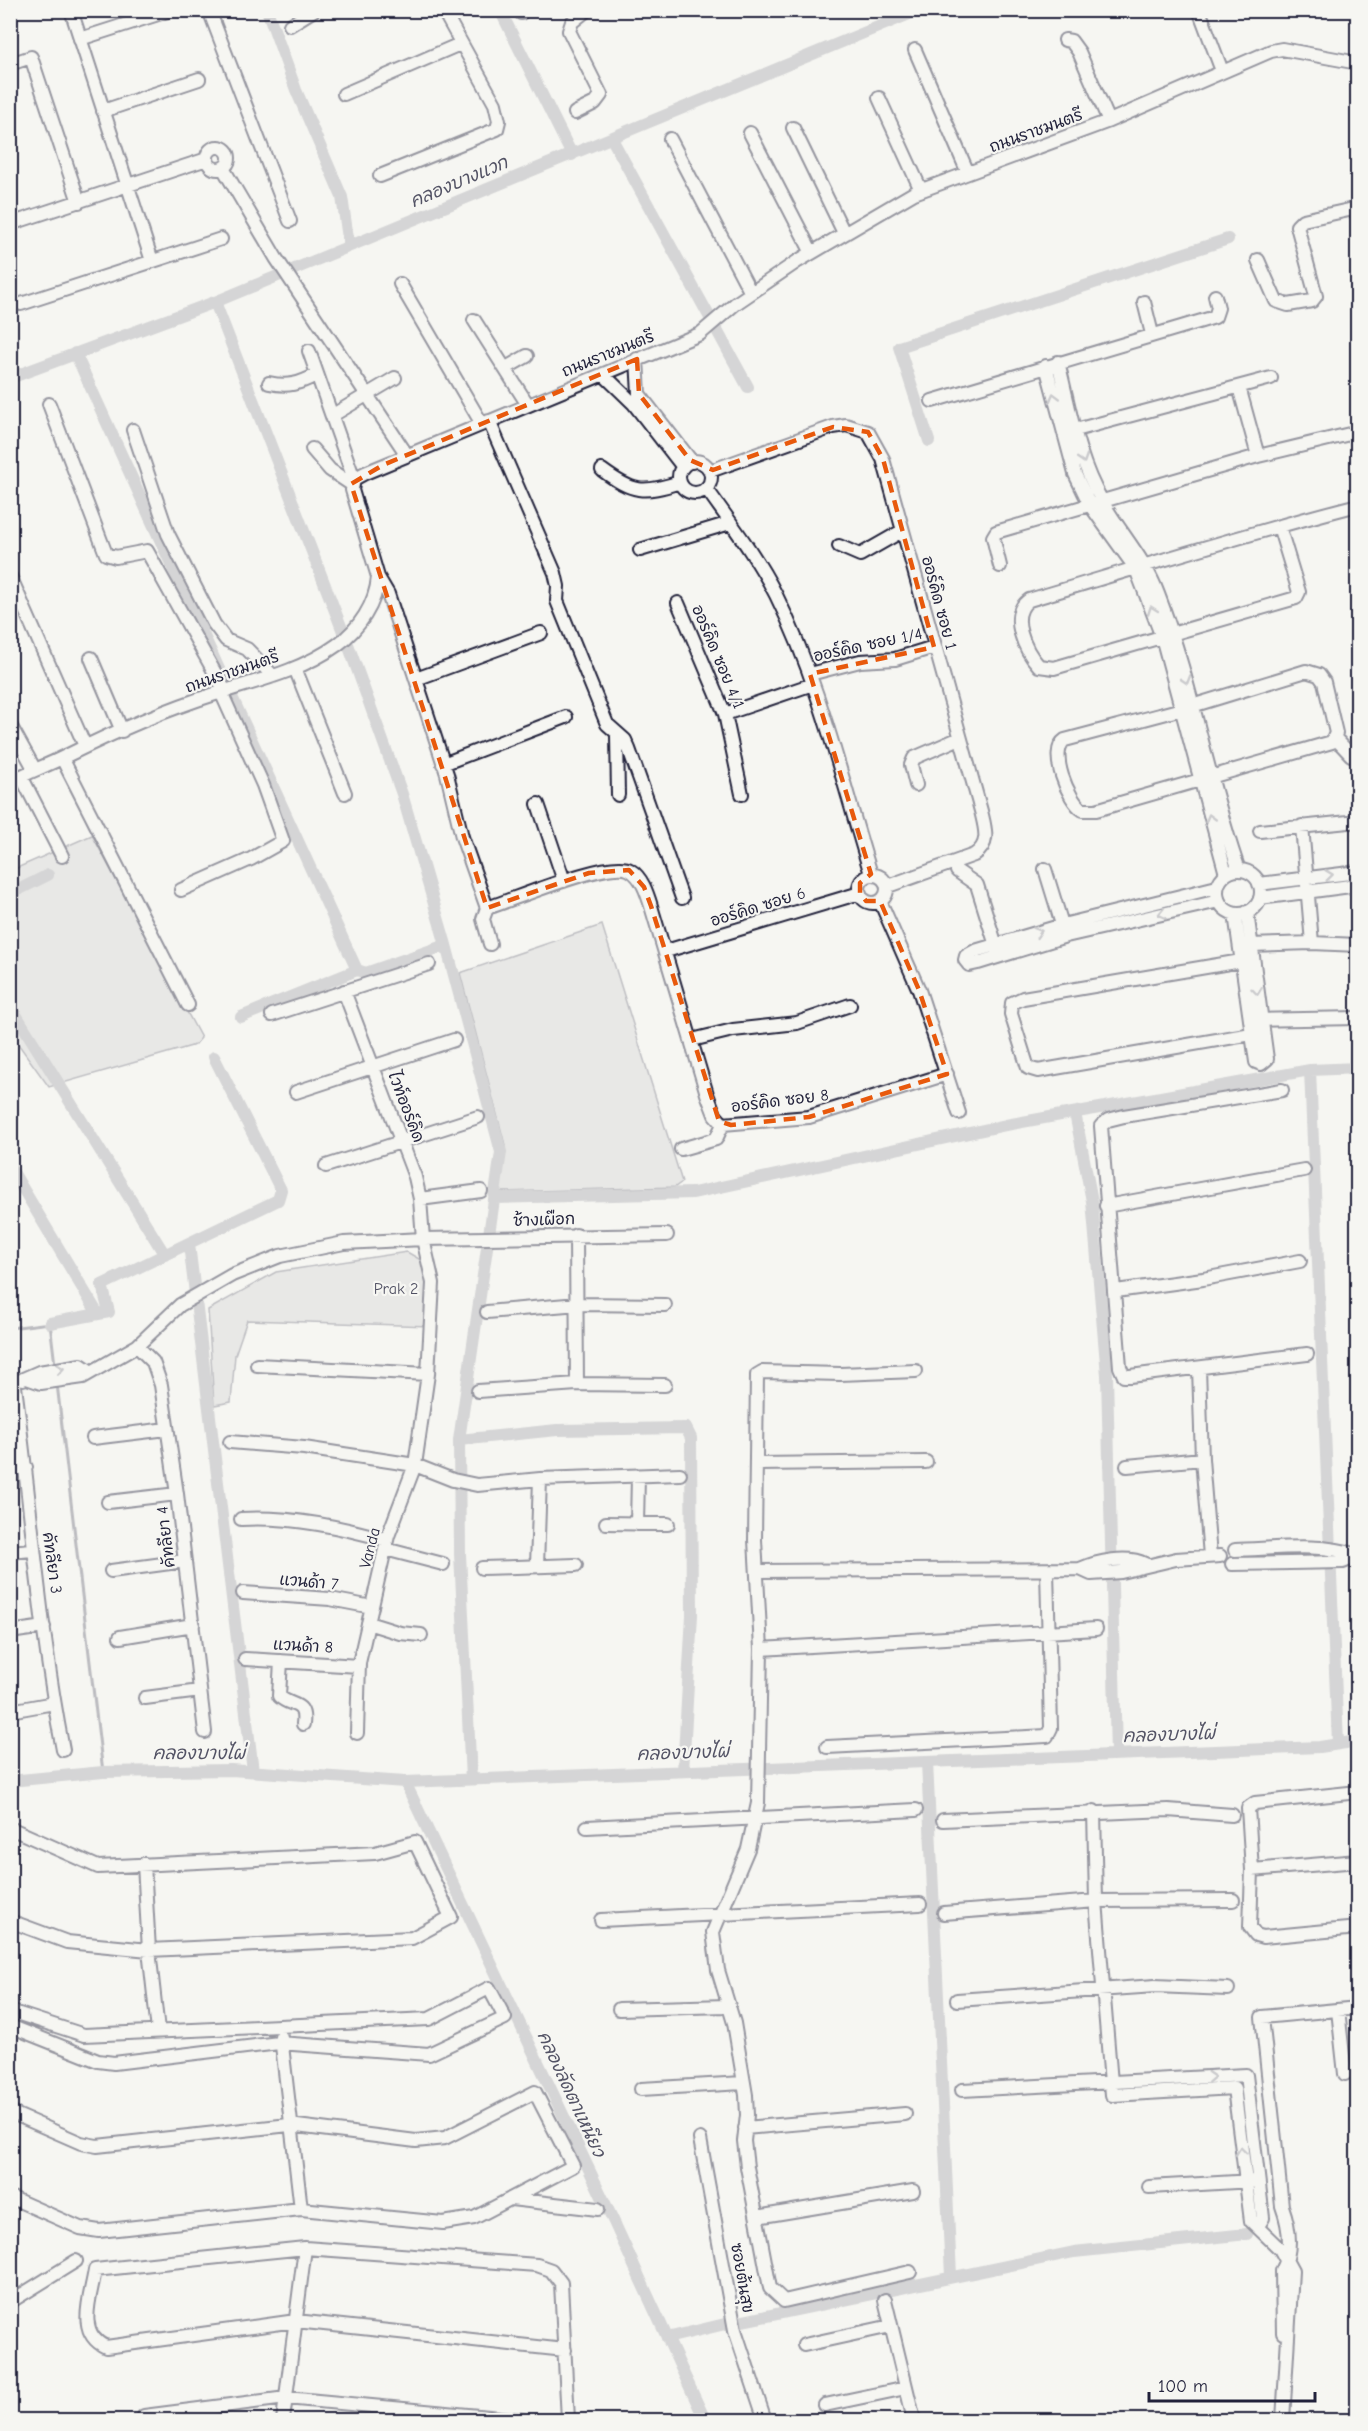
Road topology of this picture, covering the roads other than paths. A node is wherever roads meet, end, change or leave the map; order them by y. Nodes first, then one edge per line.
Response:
1 (71, 10) edge
2 (171, 10) edge
3 (210, 10) edge
4 (314, 10) edge
5 (443, 10) edge
6 (587, 10) edge
7 (1199, 10) edge
8 (290, 25) dead end
9 (80, 39) junction
10 (1065, 40) dead end
11 (460, 44) junction
12 (915, 50) dead end
13 (1358, 63) edge
14 (10, 64) edge
15 (1222, 71) junction
16 (199, 79) dead end
17 (344, 94) dead end
18 (879, 98) dead end
19 (103, 111) junction
20 (575, 113) dead end
21 (1109, 122) junction
22 (793, 128) dead end
23 (750, 133) dead end
24 (670, 139) dead end
25 (207, 159) junction
26 (223, 168) junction
27 (968, 173) junction
28 (380, 176) dead end
29 (127, 185) junction
30 (921, 190) junction
31 (79, 201) junction
32 (1358, 208) edge
33 (290, 222) dead end
34 (10, 224) edge
35 (844, 233) junction
36 (221, 239) dead end
37 (812, 253) junction
38 (1257, 260) dead end
39 (152, 261) junction
40 (400, 284) dead end
41 (751, 293) junction
42 (1215, 296) dead end
43 (1143, 302) dead end
44 (21, 304) dead end
45 (474, 320) dead end
46 (1152, 334) junction
47 (309, 351) dead end
48 (528, 356) dead end
49 (637, 359) junction
50 (1052, 364) junction
51 (506, 368) junction
52 (603, 374) junction
53 (316, 375) junction
54 (395, 378) dead end
55 (1272, 378) dead end
56 (269, 383) dead end
57 (1239, 387) junction
58 (637, 388) junction
59 (624, 393) junction
60 (367, 395) junction
61 (932, 401) dead end
62 (49, 404) dead end
63 (528, 405) junction
64 (338, 412) dead end
65 (485, 423) junction
66 (133, 430) dead end
67 (1070, 432) junction
68 (1358, 432) edge
69 (312, 449) dead end
70 (407, 455) junction
71 (1258, 456) junction
72 (687, 464) junction
73 (602, 470) dead end
74 (710, 471) junction
75 (353, 482) junction
76 (680, 482) junction
77 (706, 488) junction
78 (1096, 503) junction
79 (1358, 505) edge
80 (730, 523) junction
81 (1279, 526) junction
82 (902, 531) junction
83 (839, 546) dead end
84 (640, 550) dead end
85 (1000, 566) dead end
86 (1141, 567) junction
87 (10, 576) edge
88 (378, 577) junction
89 (678, 603) dead end
90 (541, 633) dead end
91 (1167, 636) junction
92 (934, 647) junction
93 (91, 658) dead end
94 (296, 668) junction
95 (273, 676) junction
96 (416, 679) junction
97 (811, 679) junction
98 (223, 692) junction
99 (1194, 705) junction
100 (1182, 709) junction
101 (725, 714) junction
102 (566, 717) dead end
103 (10, 725) edge
104 (122, 731) junction
105 (617, 735) junction
106 (960, 738) junction
107 (1335, 738) junction
108 (85, 746) junction
109 (1358, 757) edge
110 (62, 758) junction
111 (444, 764) junction
112 (35, 770) junction
113 (16, 779) edge
114 (1207, 779) junction
115 (916, 785) dead end
116 (345, 793) dead end
117 (742, 794) dead end
118 (618, 795) dead end
119 (538, 804) dead end
120 (1358, 821) edge
121 (1302, 826) junction
122 (1260, 831) dead end
123 (62, 856) dead end
124 (1045, 869) dead end
125 (1239, 870) junction
126 (957, 871) dead end
127 (1358, 872) edge
128 (871, 874) junction
129 (1226, 874) junction
130 (564, 882) junction
131 (1259, 884) junction
132 (1307, 884) junction
133 (1358, 885) edge
134 (888, 886) junction
135 (1217, 887) junction
136 (182, 890) dead end
137 (860, 893) junction
138 (682, 898) dead end
139 (1260, 898) junction
140 (880, 901) junction
141 (1219, 901) junction
142 (487, 908) junction
143 (1241, 913) junction
144 (1064, 931) junction
145 (1312, 943) junction
146 (490, 944) dead end
147 (1251, 945) junction
148 (1358, 945) edge
149 (666, 951) junction
150 (1247, 960) junction
151 (429, 964) dead end
152 (344, 991) junction
153 (189, 1005) dead end
154 (850, 1005) dead end
155 (273, 1014) dead end
156 (1358, 1018) edge
157 (1255, 1020) junction
158 (454, 1040) dead end
159 (692, 1040) junction
160 (372, 1066) junction
161 (947, 1074) junction
162 (1282, 1090) dead end
163 (296, 1092) dead end
164 (959, 1113) dead end
165 (478, 1117) dead end
166 (723, 1124) junction
167 (402, 1142) junction
168 (681, 1149) dead end
169 (326, 1166) dead end
170 (1304, 1170) dead end
171 (481, 1191) dead end
172 (420, 1198) junction
173 (1106, 1206) junction
174 (576, 1235) junction
175 (667, 1235) dead end
176 (423, 1239) junction
177 (1300, 1261) dead end
178 (1116, 1291) junction
179 (578, 1304) junction
180 (665, 1305) dead end
181 (487, 1312) dead end
182 (137, 1346) junction
183 (1307, 1354) dead end
184 (257, 1365) dead end
185 (1199, 1368) junction
186 (916, 1371) dead end
187 (428, 1374) junction
188 (12, 1380) edge
189 (577, 1384) junction
190 (665, 1385) dead end
191 (478, 1391) dead end
192 (167, 1429) junction
193 (93, 1438) dead end
194 (230, 1442) dead end
195 (1202, 1459) junction
196 (926, 1462) dead end
197 (756, 1464) junction
198 (415, 1465) junction
199 (1127, 1466) dead end
200 (26, 1467) junction
201 (10, 1469) edge
202 (680, 1474) dead end
203 (638, 1476) junction
204 (540, 1479) junction
205 (177, 1494) junction
206 (108, 1502) dead end
207 (241, 1519) dead end
208 (606, 1523) dead end
209 (637, 1524) junction
210 (668, 1524) dead end
211 (386, 1545) junction
212 (1294, 1548) junction
213 (32, 1550) junction
214 (1235, 1550) junction
215 (10, 1552) edge
216 (1320, 1555) junction
217 (1215, 1556) junction
218 (1358, 1556) edge
219 (185, 1561) junction
220 (1293, 1562) junction
221 (443, 1564) dead end
222 (1232, 1564) junction
223 (576, 1565) dead end
224 (537, 1566) junction
225 (482, 1568) dead end
226 (1047, 1570) junction
227 (111, 1571) dead end
228 (758, 1571) junction
229 (243, 1593) dead end
230 (372, 1607) junction
231 (368, 1623) junction
232 (193, 1626) junction
233 (44, 1627) junction
234 (1096, 1629) dead end
235 (10, 1632) edge
236 (1048, 1632) junction
237 (421, 1635) dead end
238 (120, 1637) dead end
239 (761, 1649) junction
240 (245, 1659) dead end
241 (281, 1661) junction
242 (359, 1666) junction
243 (200, 1691) junction
244 (145, 1698) dead end
245 (54, 1703) junction
246 (10, 1711) edge
247 (303, 1724) dead end
248 (205, 1732) dead end
249 (357, 1733) dead end
250 (827, 1747) dead end
251 (63, 1750) dead end
252 (1358, 1792) edge
253 (915, 1810) dead end
254 (1094, 1811) junction
255 (1232, 1815) dead end
256 (756, 1818) junction
257 (943, 1820) dead end
258 (587, 1827) dead end
259 (10, 1828) edge
260 (1358, 1861) edge
261 (144, 1864) junction
262 (1252, 1870) junction
263 (1233, 1900) dead end
264 (1096, 1901) junction
265 (920, 1904) dead end
266 (944, 1913) dead end
267 (720, 1916) junction
268 (601, 1920) dead end
269 (10, 1921) edge
270 (1358, 1928) edge
271 (149, 1950) junction
272 (1228, 1989) dead end
273 (1103, 1991) junction
274 (957, 2000) dead end
275 (727, 2006) junction
276 (619, 2008) dead end
277 (1358, 2008) edge
278 (1338, 2010) junction
279 (10, 2011) edge
280 (279, 2025) junction
281 (10, 2026) edge
282 (158, 2031) junction
283 (281, 2043) junction
284 (1346, 2074) dead end
285 (1111, 2082) junction
286 (743, 2083) junction
287 (1173, 2085) junction
288 (641, 2089) dead end
289 (962, 2090) dead end
290 (10, 2112) edge
291 (905, 2114) dead end
292 (291, 2125) junction
293 (745, 2128) junction
294 (700, 2139) dead end
295 (1258, 2181) junction
296 (1245, 2182) junction
297 (1149, 2187) dead end
298 (913, 2191) dead end
299 (10, 2197) edge
300 (510, 2199) junction
301 (301, 2209) junction
302 (598, 2209) dead end
303 (757, 2217) junction
304 (1258, 2226) junction
305 (305, 2248) junction
306 (76, 2261) dead end
307 (1286, 2264) junction
308 (910, 2272) dead end
309 (885, 2300) dead end
310 (10, 2302) edge
311 (296, 2321) junction
312 (891, 2326) junction
313 (804, 2345) dead end
314 (565, 2350) junction
315 (906, 2388) junction
316 (286, 2398) junction
317 (825, 2405) dead end
318 (144, 2416) dead end
319 (1283, 2420) edge
320 (283, 2421) edge
321 (522, 2421) edge
322 (568, 2421) edge
323 (765, 2421) edge
324 (914, 2421) edge

1 - 9 street
2 - 9 street
3 - 33 street
4 - 8 street
5 - 11 street
6 - 20 street
7 - 15 street
9 - 19 street
10 - 21 street
11 - 17 street
11 - 28 street
12 - 27 street
13 - 15 street, ถนนราชมนตรี
14 - 31 street
15 - 21 street, ถนนราชมนตรี
16 - 19 street
18 - 30 street
19 - 29 street
21 - 27 street, ถนนราชมนตรี
22 - 35 street
23 - 37 street
24 - 41 street
25 - 26 street
25 - 26 street
25 - 29 street
26 - 60 street
27 - 30 street, ถนนราชมนตรี
29 - 31 street
29 - 39 street
30 - 35 street, ถนนราชมนตรี
31 - 34 street
32 - 38 street
35 - 37 street, ถนนราชมนตรี
36 - 39 street
37 - 41 street, ถนนราชมนตรี
39 - 44 street
40 - 65 street
41 - 49 street, ถนนราชมนตรี
42 - 46 street
43 - 46 street
45 - 51 street
46 - 50 street
47 - 53 street
48 - 51 street
49 - 52 street, ถนนราชมนตรี
49 - 58 street
50 - 61 street
50 - 67 street
51 - 63 street
52 - 59 street
52 - 63 street, ถนนราชมนตรี
53 - 56 street
53 - 75 street
54 - 60 street
55 - 57 street
57 - 67 street
57 - 71 street
58 - 59 street
58 - 72 street
59 - 72 street
60 - 64 street
60 - 70 street
62 - 98 street
63 - 65 street, ถนนราชมนตรี
65 - 70 street, ถนนราชมนตรี
65 - 105 street
66 - 95 street
67 - 78 street
68 - 71 street
69 - 75 street
70 - 75 street, ถนนราชมนตรี
71 - 78 street
72 - 74 street
72 - 76 street
73 - 76 street
74 - 77 street
74 - 82 street, ออร์คิด ซอย 1
75 - 88 street
76 - 77 street
77 - 80 street
78 - 85 street
78 - 86 street
79 - 81 street
80 - 84 street
80 - 97 street
81 - 86 street
81 - 91 street
82 - 83 street
82 - 92 street, ออร์คิด ซอย 1
86 - 91 street
86 - 91 street
87 - 108 street
88 - 94 street, ถนนราชมนตรี
88 - 96 street
89 - 101 street, ออร์คิด ซอย 4/1
90 - 96 street
91 -> 99 street
91 - 100 street
92 - 97 street, ออร์คิด ซอย 1/4
92 - 106 street, ออร์คิด ซอย 1
93 - 104 street
94 - 95 street, ถนนราชมนตรี
94 - 116 street
95 - 98 street, ถนนราชมนตรี
96 - 111 street
97 - 101 street, ออร์คิด ซอย 1/4
97 - 128 street
98 - 104 street, ถนนราชมนตรี
98 - 136 street
99 - 100 street
99 - 107 street
99 - 114 street
100 - 114 street
100 - 114 street
101 - 117 street, ออร์คิด ซอย 4/1
102 - 111 street
103 - 112 street
104 - 108 street, ถนนราชมนตรี
105 - 118 street
105 - 138 street
106 - 115 street
106 - 134 street, ออร์คิด ซอย 1
107 - 109 street
107 - 114 street
108 - 110 street, ถนนราชมนตรี
110 - 112 street, ถนนราชมนตรี
110 - 153 street
111 - 142 street
112 - 113 street, ถนนราชมนตรี
113 - 123 street
114 - 125 street
129 -> 114 street
119 - 130 street
120 - 121 street
121 - 122 street
121 - 132 street
124 - 144 street
125 - 129 street
125 - 131 street
126 - 144 street
132 -> 127 street
128 - 134 street
128 - 137 street
129 - 135 street
130 - 142 street, ออร์คิด ซอย 8
130 - 149 street, ออร์คิด ซอย 8
131 - 132 street
131 - 139 street
132 - 133 street
132 - 139 street
132 - 145 street
134 - 140 street
135 - 141 street
135 - 144 street
137 - 140 street
137 - 149 street, ออร์คิด ซอย 6
139 - 143 street
140 - 161 street
141 - 143 street
141 -> 144 street
142 - 146 street
143 - 147 street
143 - 150 street
145 - 147 street
145 - 148 street
147 - 150 street
149 - 159 street, ออร์คิด ซอย 8
150 - 157 street
150 - 157 street
151 - 152 street
152 - 155 street
152 - 160 street, ไวท์ออร์คิด
154 - 159 street
156 - 157 street
158 - 160 street
159 - 166 street, ออร์คิด ซอย 8
160 - 163 street
160 - 167 street, ไวท์ออร์คิด
161 - 164 street
161 - 166 street, ออร์คิด ซอย 8
162 - 173 street
165 - 167 street
166 - 168 street
167 - 169 street
167 - 172 street, ไวท์ออร์คิด
170 - 173 street
171 - 172 street
172 - 176 street, ไวท์ออร์คิด
173 - 178 street
174 - 175 street, ช้างเผือก
174 - 176 street, ช้างเผือก
174 - 179 street
176 - 182 street, ช้างเผือก
176 - 187 street, Vanda
177 - 178 street
178 - 185 street
179 - 180 street
179 - 181 street
179 - 189 street
182 - 188 street, ช้างเผือก
182 - 192 street, คัทลียา 4
183 - 185 street
184 - 187 street
185 - 195 street
186 - 197 street
187 - 198 street, Vanda
188 - 200 street, คัทลียา 3
189 - 190 street
189 - 191 street
192 - 193 street
192 - 205 street, คัทลียา 4
194 - 198 street
195 - 199 street
195 - 217 street
196 - 197 street
197 - 228 street
198 - 204 street
198 - 211 street, Vanda
200 - 201 street
200 - 213 street, คัทลียา 3
202 - 203 street
203 - 204 street
203 - 209 street
204 - 224 street
205 - 206 street
205 - 219 street, คัทลียา 4
207 - 211 street
208 - 209 street
209 - 210 street
211 - 221 street
211 - 230 street, Vanda
212 - 214 street
212 - 216 street
212 - 220 street
213 - 215 street
213 - 233 street, คัทลียา 3
214 - 217 street
214 - 222 street
216 - 218 street
216 - 220 street
217 - 222 street
217 - 226 street
219 - 227 street
219 - 232 street, คัทลียา 4
220 - 222 street
223 - 224 street
224 - 225 street
226 - 228 street
226 - 236 street
228 - 239 street
229 - 230 street, แวนด้า 7
230 - 231 street, Vanda
231 - 237 street
231 - 242 street, Vanda
232 - 238 street
232 - 243 street, คัทลียา 4
233 - 235 street
233 - 245 street, คัทลียา 3
234 - 236 street
236 - 239 street
236 - 250 street
239 - 256 street
240 - 241 street, แวนด้า 8
241 - 242 street, แวนด้า 8
241 - 247 street
242 - 249 street, Vanda
243 - 244 street
243 - 248 street, คัทลียา 4
245 - 246 street
245 - 251 street, คัทลียา 3
252 - 262 street
253 - 256 street
254 - 255 street
254 - 257 street
254 - 264 street
256 - 258 street
256 - 267 street
259 - 261 street
260 - 262 street
261 - 271 street
261 - 271 street
262 - 270 street
263 - 264 street
264 - 266 street
264 - 273 street
265 - 267 street
267 - 268 street
267 - 275 street
269 - 271 street
271 - 282 street
272 - 273 street
273 - 274 street
273 - 285 street
275 - 276 street
275 - 286 street
277 - 278 street
278 - 284 street
278 - 307 street
279 - 282 street
280 - 282 street
280 - 283 street
280 - 283 street
281 - 283 street
283 - 292 street
285 - 287 street
285 - 287 street
285 - 289 street
286 - 288 street
286 - 293 street
287 -> 295 street
296 -> 287 street
290 - 292 street
291 - 293 street
292 - 300 street
292 - 301 street
293 - 303 street
294 - 323 street, ซอยต้นสุข
295 - 296 street
295 - 304 street
296 - 297 street
296 - 304 street
298 - 303 street
299 - 301 street
300 - 301 street
300 - 302 street
303 - 308 street
304 - 307 street
305 - 311 street
305 - 311 street
305 - 314 street
306 - 310 street
307 - 319 street
309 - 312 street
311 - 314 street
311 - 316 street
312 - 313 street
312 - 315 street
314 - 322 street
315 - 317 street
315 - 324 street
316 - 318 street
316 - 320 street
316 - 321 street

